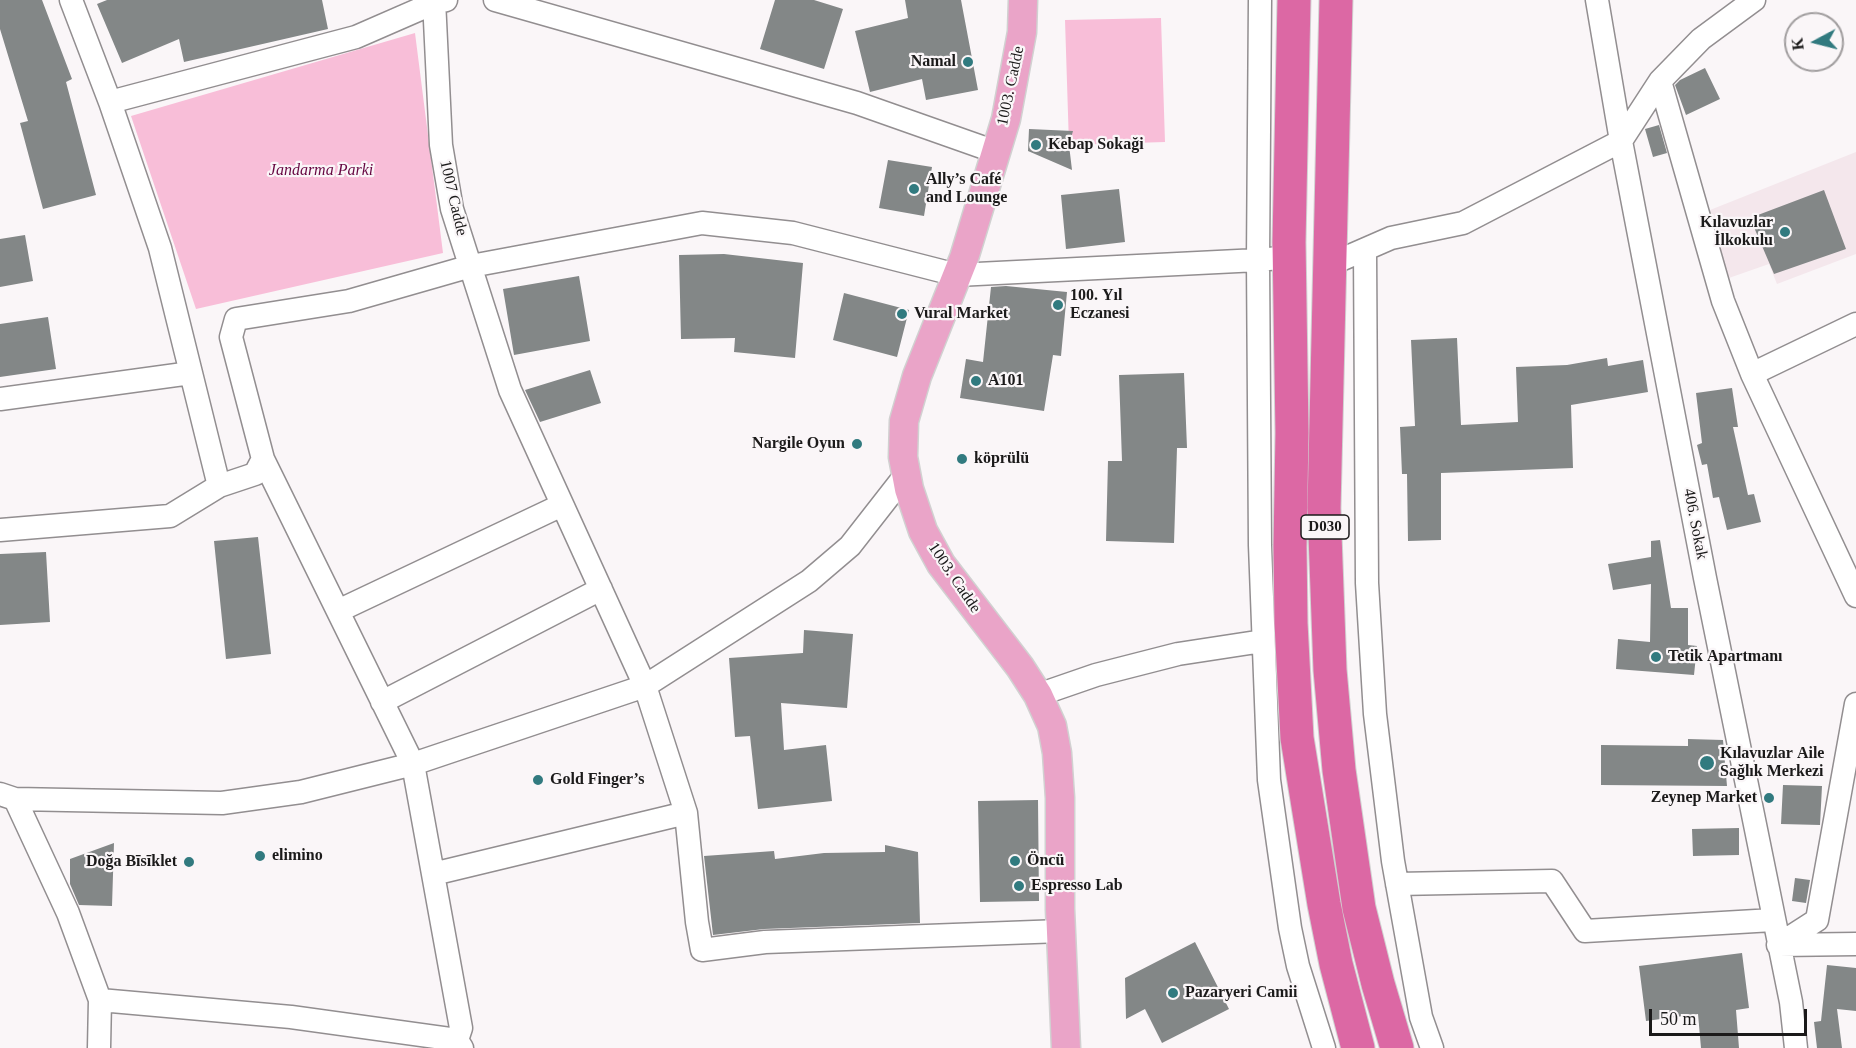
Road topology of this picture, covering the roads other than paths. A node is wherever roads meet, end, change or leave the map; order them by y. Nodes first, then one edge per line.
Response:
1 (72, 0) edge
2 (495, 0) edge
3 (1023, 0) edge
4 (1260, 0) edge
5 (1294, 0) edge
6 (1336, 0) edge
7 (1598, 0) edge
8 (1754, 0) edge
9 (438, 1) edge
10 (1660, 81) junction
11 (110, 102) junction
12 (1621, 141) junction
13 (996, 152) junction
14 (1365, 250) junction
15 (1274, 259) junction
16 (1329, 265) junction
17 (471, 266) junction
18 (957, 275) junction
19 (1856, 324) edge
20 (190, 373) junction
21 (1752, 374) junction
22 (0, 399) edge
23 (263, 459) junction
24 (907, 473) junction
25 (219, 486) junction
26 (562, 505) junction
27 (0, 530) edge
28 (601, 589) junction
29 (1856, 596) edge
30 (338, 611) junction
31 (1263, 641) junction
32 (645, 686) junction
33 (1038, 695) junction
34 (382, 702) junction
35 (1856, 704) edge
36 (413, 764) junction
37 (8, 797) edge
38 (686, 813) junction
39 (433, 874) junction
40 (1397, 884) junction
41 (1773, 920) junction
42 (1061, 931) junction
43 (1856, 944) edge
44 (1778, 945) junction
45 (99, 1000) junction
46 (460, 1044) edge
47 (99, 1048) edge
48 (1066, 1048) edge
49 (1324, 1048) edge
50 (1358, 1048) edge
51 (1397, 1048) edge
52 (1432, 1048) edge
53 (1796, 1048) edge

1 - 11 street
2 - 13 street
3 - 13 main road, 1003. Cadde
4 - 15 street
5 - 15 highway, D030
6 - 16 highway, D030
7 - 12 street, 406. Sokak
8 - 10 street
9 - 11 street
9 - 17 street, 1007 Cadde
10 - 12 street
10 - 21 street
11 - 20 street
12 - 14 street
12 - 41 street, 406. Sokak
13 - 18 main road, 1003. Cadde
14 - 16 street
14 - 40 street
15 - 18 street
15 - 31 street
15 - 50 highway, D030
16 - 51 highway, D030
17 - 18 street
17 - 23 street
17 - 26 street, 1007 Cadde
18 - 24 main road, 1003. Cadde
19 - 21 street
20 - 22 street
20 - 25 street
21 - 29 street
23 - 25 street
23 - 30 street
24 - 32 street
24 - 33 main road, 1003. Cadde
25 - 27 street
26 - 28 street, 1007 Cadde
26 - 30 street
28 - 32 street, 1007 Cadde
28 - 34 street
30 - 34 street
31 - 33 street
31 - 49 street
32 - 36 street
32 - 38 street, 1007 Cadde
33 - 42 main road, 1003. Cadde
34 - 36 street
35 - 44 street
36 - 37 street
36 - 39 street
37 - 45 street
38 - 39 street
38 - 42 street, 1007 Cadde
39 - 46 street
40 - 41 street
40 - 52 street
41 - 44 street, 406. Sokak
42 - 48 main road, 1003. Cadde
43 - 44 street
44 - 53 street, 406. Sokak
45 - 46 street
45 - 47 street

